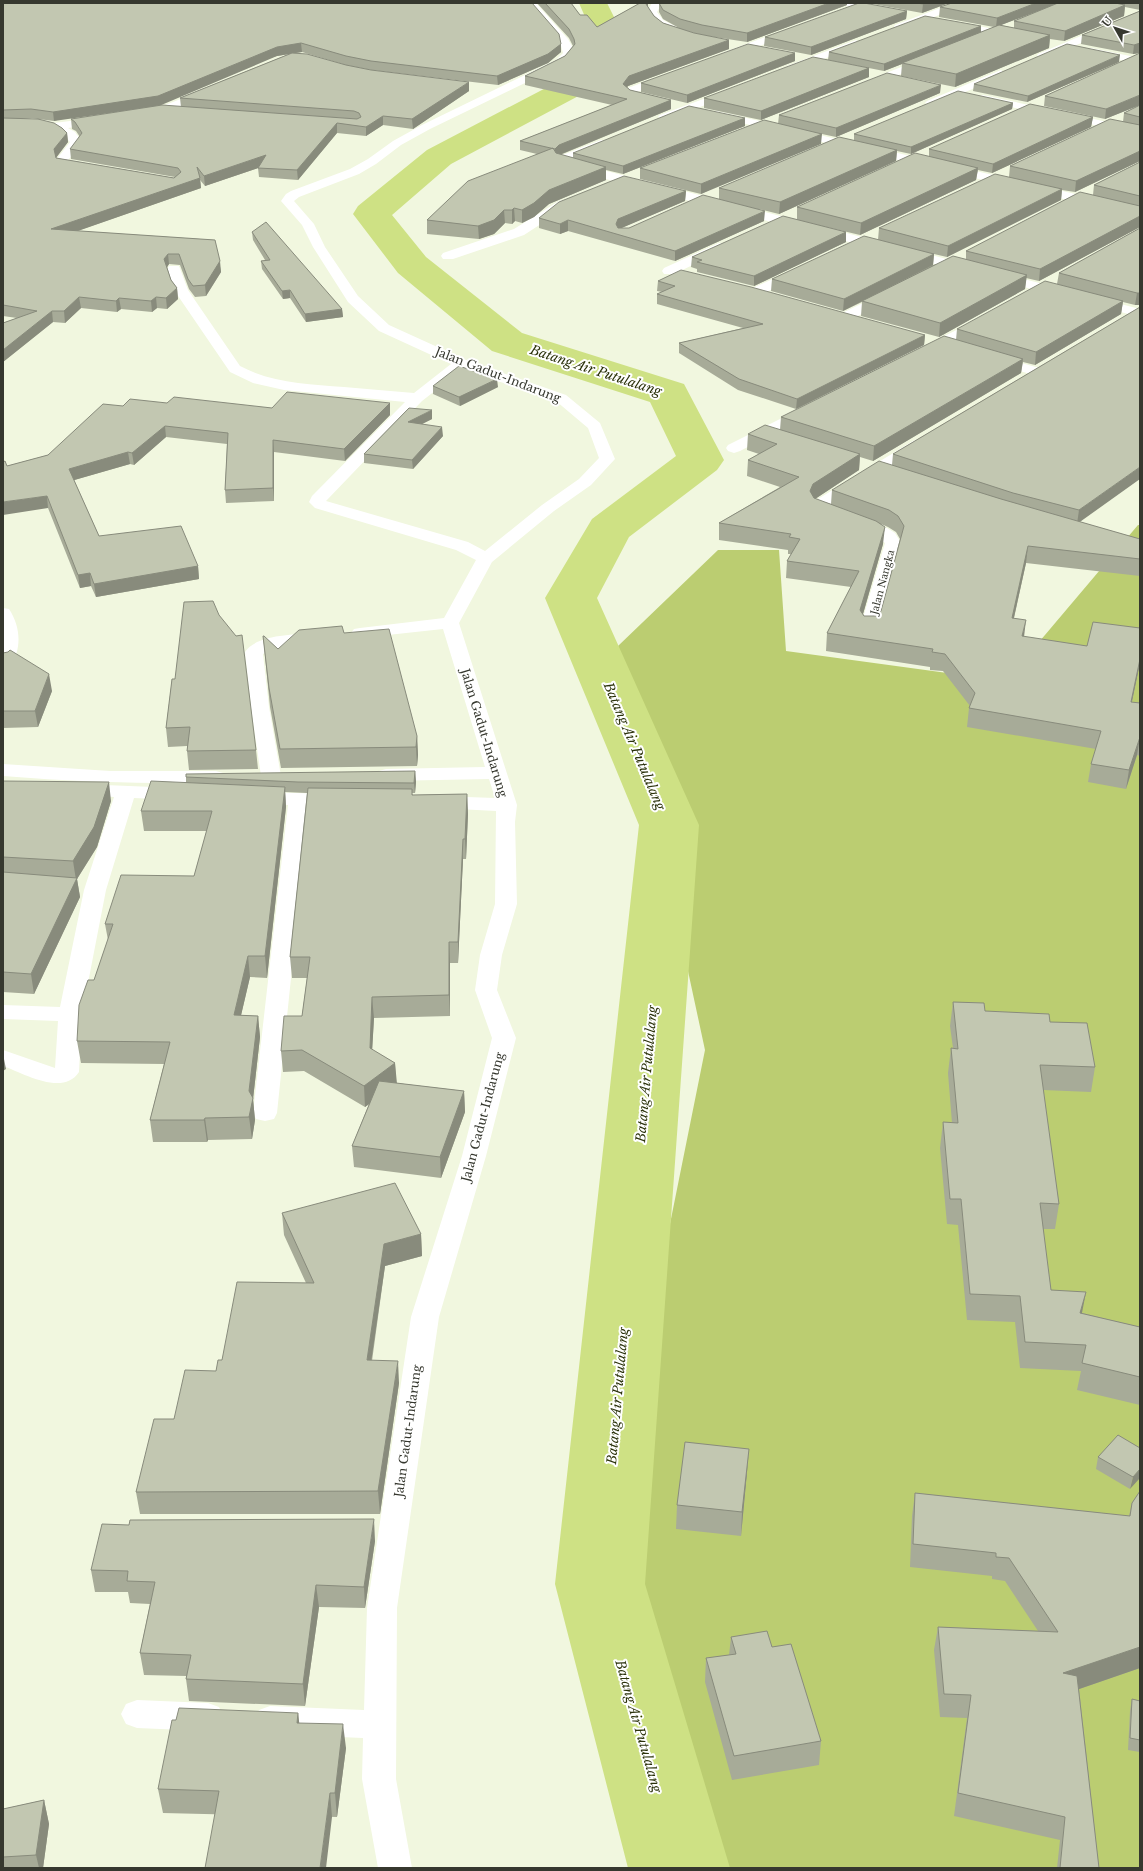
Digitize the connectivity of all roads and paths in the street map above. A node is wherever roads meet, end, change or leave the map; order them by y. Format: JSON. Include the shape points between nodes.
{"nodes":[{"id":1,"x":531,"y":3,"type":"edge"},
{"id":2,"x":657,"y":3,"type":"edge"},
{"id":3,"x":962,"y":3,"type":"edge"},
{"id":4,"x":864,"y":4,"type":"edge"},
{"id":5,"x":846,"y":7,"type":"edge"},
{"id":6,"x":1125,"y":11,"type":"edge"},
{"id":7,"x":891,"y":12,"type":"edge"},
{"id":8,"x":1140,"y":14,"type":"edge"},
{"id":9,"x":907,"y":15,"type":"edge"},
{"id":10,"x":923,"y":18,"type":"junction"},
{"id":11,"x":1018,"y":25,"type":"edge"},
{"id":12,"x":800,"y":28,"type":"edge"},
{"id":13,"x":886,"y":32,"type":"edge"},
{"id":14,"x":997,"y":33,"type":"junction"},
{"id":15,"x":687,"y":34,"type":"edge"},
{"id":16,"x":1027,"y":39,"type":"edge"},
{"id":17,"x":864,"y":41,"type":"edge"},
{"id":18,"x":975,"y":41,"type":"edge"},
{"id":19,"x":727,"y":43,"type":"edge"},
{"id":20,"x":1050,"y":43,"type":"edge"},
{"id":21,"x":1065,"y":46,"type":"junction"},
{"id":22,"x":748,"y":47,"type":"junction"},
{"id":23,"x":769,"y":51,"type":"edge"},
{"id":24,"x":791,"y":56,"type":"edge"},
{"id":25,"x":938,"y":56,"type":"edge"},
{"id":26,"x":720,"y":57,"type":"edge"},
{"id":27,"x":1138,"y":59,"type":"edge"},
{"id":28,"x":812,"y":60,"type":"junction"},
{"id":29,"x":1029,"y":62,"type":"edge"},
{"id":30,"x":834,"y":65,"type":"edge"},
{"id":31,"x":1014,"y":68,"type":"edge"},
{"id":32,"x":1112,"y":69,"type":"edge"},
{"id":33,"x":783,"y":72,"type":"edge"},
{"id":34,"x":864,"y":72,"type":"edge"},
{"id":35,"x":677,"y":73,"type":"edge"},
{"id":36,"x":886,"y":76,"type":"junction"},
{"id":37,"x":902,"y":80,"type":"edge"},
{"id":38,"x":746,"y":85,"type":"edge"},
{"id":39,"x":222,"y":86,"type":"edge"},
{"id":40,"x":478,"y":87,"type":"edge"},
{"id":41,"x":857,"y":88,"type":"edge"},
{"id":42,"x":940,"y":89,"type":"edge"},
{"id":43,"x":501,"y":90,"type":"junction"},
{"id":44,"x":956,"y":92,"type":"junction"},
{"id":45,"x":1049,"y":98,"type":"edge"},
{"id":46,"x":921,"y":107,"type":"edge"},
{"id":47,"x":688,"y":108,"type":"junction"},
{"id":48,"x":1028,"y":108,"type":"junction"},
{"id":49,"x":162,"y":110,"type":"junction"},
{"id":50,"x":186,"y":112,"type":"edge"},
{"id":51,"x":1013,"y":114,"type":"edge"},
{"id":52,"x":133,"y":115,"type":"edge"},
{"id":53,"x":1127,"y":115,"type":"edge"},
{"id":54,"x":785,"y":117,"type":"edge"},
{"id":55,"x":111,"y":119,"type":"edge"},
{"id":56,"x":652,"y":122,"type":"edge"},
{"id":57,"x":3,"y":123,"type":"edge"},
{"id":58,"x":763,"y":125,"type":"junction"},
{"id":59,"x":1107,"y":125,"type":"junction"},
{"id":60,"x":57,"y":126,"type":"junction"},
{"id":61,"x":748,"y":131,"type":"edge"},
{"id":62,"x":1140,"y":132,"type":"edge"},
{"id":63,"x":858,"y":134,"type":"edge"},
{"id":64,"x":1085,"y":135,"type":"edge"},
{"id":65,"x":608,"y":140,"type":"edge"},
{"id":66,"x":837,"y":143,"type":"junction"},
{"id":67,"x":823,"y":149,"type":"edge"},
{"id":68,"x":933,"y":150,"type":"edge"},
{"id":69,"x":911,"y":160,"type":"junction"},
{"id":70,"x":897,"y":166,"type":"edge"},
{"id":71,"x":96,"y":169,"type":"edge"},
{"id":72,"x":1014,"y":169,"type":"edge"},
{"id":73,"x":646,"y":172,"type":"edge"},
{"id":74,"x":992,"y":179,"type":"junction"},
{"id":75,"x":624,"y":180,"type":"junction"},
{"id":76,"x":610,"y":186,"type":"edge"},
{"id":77,"x":978,"y":186,"type":"edge"},
{"id":78,"x":1098,"y":188,"type":"edge"},
{"id":79,"x":716,"y":194,"type":"dead end"},
{"id":80,"x":1076,"y":198,"type":"junction"},
{"id":81,"x":574,"y":199,"type":"edge"},
{"id":82,"x":701,"y":200,"type":"junction"},
{"id":83,"x":687,"y":206,"type":"edge"},
{"id":84,"x":1056,"y":209,"type":"edge"},
{"id":85,"x":799,"y":210,"type":"dead end"},
{"id":86,"x":1140,"y":213,"type":"edge"},
{"id":87,"x":778,"y":220,"type":"junction"},
{"id":88,"x":763,"y":227,"type":"edge"},
{"id":89,"x":882,"y":232,"type":"edge"},
{"id":90,"x":861,"y":242,"type":"junction"},
{"id":91,"x":727,"y":244,"type":"edge"},
{"id":92,"x":847,"y":248,"type":"edge"},
{"id":93,"x":968,"y":254,"type":"dead end"},
{"id":94,"x":448,"y":256,"type":"dead end"},
{"id":95,"x":948,"y":264,"type":"junction"},
{"id":96,"x":812,"y":265,"type":"edge"},
{"id":97,"x":174,"y":269,"type":"dead end"},
{"id":98,"x":934,"y":271,"type":"edge"},
{"id":99,"x":690,"y":276,"type":"edge"},
{"id":100,"x":1060,"y":276,"type":"dead end"},
{"id":101,"x":1040,"y":287,"type":"junction"},
{"id":102,"x":740,"y":289,"type":"edge"},
{"id":103,"x":899,"y":289,"type":"edge"},
{"id":104,"x":755,"y":292,"type":"junction"},
{"id":105,"x":777,"y":299,"type":"edge"},
{"id":106,"x":1020,"y":299,"type":"edge"},
{"id":107,"x":1139,"y":312,"type":"edge"},
{"id":108,"x":828,"y":314,"type":"edge"},
{"id":109,"x":993,"y":314,"type":"edge"},
{"id":110,"x":843,"y":318,"type":"junction"},
{"id":111,"x":865,"y":324,"type":"edge"},
{"id":112,"x":1117,"y":324,"type":"edge"},
{"id":113,"x":917,"y":339,"type":"edge"},
{"id":114,"x":939,"y":345,"type":"junction"},
{"id":115,"x":954,"y":349,"type":"edge"},
{"id":116,"x":977,"y":355,"type":"edge"},
{"id":117,"x":911,"y":359,"type":"edge"},
{"id":118,"x":461,"y":363,"type":"junction"},
{"id":119,"x":1018,"y":384,"type":"edge"},
{"id":120,"x":417,"y":398,"type":"junction"},
{"id":121,"x":818,"y":405,"type":"edge"},
{"id":122,"x":762,"y":433,"type":"junction"},
{"id":123,"x":929,"y":436,"type":"edge"},
{"id":124,"x":784,"y":440,"type":"edge"},
{"id":125,"x":734,"y":448,"type":"dead end"},
{"id":126,"x":868,"y":467,"type":"junction"},
{"id":127,"x":898,"y":476,"type":"edge"},
{"id":128,"x":485,"y":559,"type":"junction"},
{"id":129,"x":3,"y":613,"type":"edge"},
{"id":130,"x":450,"y":623,"type":"junction"},
{"id":131,"x":869,"y":628,"type":"edge"},
{"id":132,"x":3,"y":663,"type":"edge"},
{"id":133,"x":3,"y":770,"type":"edge"},
{"id":134,"x":496,"y":773,"type":"junction"},
{"id":135,"x":364,"y":775,"type":"edge"},
{"id":136,"x":271,"y":776,"type":"edge"},
{"id":137,"x":233,"y":777,"type":"edge"},
{"id":138,"x":3,"y":787,"type":"edge"},
{"id":139,"x":126,"y":791,"type":"junction"},
{"id":140,"x":213,"y":796,"type":"edge"},
{"id":141,"x":236,"y":797,"type":"edge"},
{"id":142,"x":299,"y":800,"type":"junction"},
{"id":143,"x":354,"y":800,"type":"edge"},
{"id":144,"x":416,"y":801,"type":"edge"},
{"id":145,"x":507,"y":806,"type":"junction"},
{"id":146,"x":72,"y":888,"type":"edge"},
{"id":147,"x":95,"y":890,"type":"junction"},
{"id":148,"x":3,"y":1012,"type":"edge"},
{"id":149,"x":70,"y":1014,"type":"junction"},
{"id":150,"x":3,"y":1057,"type":"edge"},
{"id":151,"x":265,"y":1113,"type":"dead end"},
{"id":152,"x":137,"y":1714,"type":"dead end"},
{"id":153,"x":380,"y":1725,"type":"junction"},
{"id":154,"x":395,"y":1868,"type":"edge"}],
"edges":[{"from":1,"to":43,"type":"street","name":"Jalan Gadut-Indarung","via":[[563,39],[568,53],[550,68]]},
{"from":2,"to":15,"type":"street","via":[[652,12],[659,22],[674,31]]},
{"from":3,"to":10,"type":"street"},
{"from":4,"to":5,"type":"street"},
{"from":4,"to":7,"type":"street"},
{"from":6,"to":8,"type":"street"},
{"from":8,"to":21,"type":"street"},
{"from":9,"to":10,"type":"street"},
{"from":10,"to":13,"type":"street"},
{"from":10,"to":14,"type":"street"},
{"from":11,"to":14,"type":"street"},
{"from":12,"to":22,"type":"street"},
{"from":14,"to":16,"type":"street"},
{"from":14,"to":18,"type":"street"},
{"from":17,"to":28,"type":"street"},
{"from":19,"to":22,"type":"street"},
{"from":20,"to":21,"type":"street"},
{"from":21,"to":27,"type":"street"},
{"from":21,"to":29,"type":"street"},
{"from":22,"to":23,"type":"street"},
{"from":22,"to":26,"type":"street"},
{"from":24,"to":28,"type":"street"},
{"from":25,"to":36,"type":"street"},
{"from":27,"to":32,"type":"street"},
{"from":28,"to":30,"type":"street"},
{"from":28,"to":33,"type":"street"},
{"from":31,"to":44,"type":"street"},
{"from":34,"to":36,"type":"street"},
{"from":35,"to":47,"type":"street","via":[[633,89],[629,93]]},
{"from":36,"to":37,"type":"street"},
{"from":36,"to":41,"type":"street"},
{"from":38,"to":47,"type":"street"},
{"from":39,"to":49,"type":"street"},
{"from":40,"to":43,"type":"street"},
{"from":42,"to":44,"type":"street"},
{"from":43,"to":118,"type":"street","name":"Jalan Gadut-Indarung","via":[[395,144],[362,167],[287,199],[308,224],[318,247],[354,299],[384,328]]},
{"from":44,"to":46,"type":"street"},
{"from":44,"to":48,"type":"street"},
{"from":45,"to":48,"type":"street"},
{"from":47,"to":56,"type":"street"},
{"from":47,"to":58,"type":"street"},
{"from":48,"to":51,"type":"street"},
{"from":48,"to":59,"type":"street"},
{"from":49,"to":50,"type":"street"},
{"from":49,"to":52,"type":"street"},
{"from":53,"to":59,"type":"street"},
{"from":54,"to":58,"type":"street"},
{"from":55,"to":60,"type":"street"},
{"from":57,"to":60,"type":"street"},
{"from":58,"to":61,"type":"street"},
{"from":58,"to":66,"type":"street"},
{"from":59,"to":62,"type":"street"},
{"from":59,"to":64,"type":"street"},
{"from":60,"to":71,"type":"street","via":[[76,142],[62,163]]},
{"from":63,"to":66,"type":"street"},
{"from":65,"to":75,"type":"street","via":[[560,162]]},
{"from":66,"to":67,"type":"street"},
{"from":66,"to":69,"type":"street"},
{"from":68,"to":69,"type":"street"},
{"from":69,"to":70,"type":"street"},
{"from":69,"to":74,"type":"street"},
{"from":72,"to":74,"type":"street"},
{"from":73,"to":75,"type":"street"},
{"from":74,"to":77,"type":"street"},
{"from":74,"to":80,"type":"street"},
{"from":75,"to":76,"type":"street"},
{"from":75,"to":82,"type":"street"},
{"from":78,"to":80,"type":"street"},
{"from":79,"to":82,"type":"street"},
{"from":80,"to":84,"type":"street"},
{"from":80,"to":86,"type":"street"},
{"from":81,"to":94,"type":"street","via":[[554,208],[519,232]]},
{"from":82,"to":83,"type":"street"},
{"from":82,"to":87,"type":"street"},
{"from":85,"to":87,"type":"street"},
{"from":87,"to":88,"type":"street"},
{"from":87,"to":90,"type":"street"},
{"from":89,"to":90,"type":"street"},
{"from":90,"to":92,"type":"street"},
{"from":90,"to":95,"type":"street"},
{"from":91,"to":99,"type":"street","via":[[669,271]]},
{"from":93,"to":95,"type":"street"},
{"from":95,"to":98,"type":"street"},
{"from":95,"to":101,"type":"street"},
{"from":96,"to":104,"type":"street"},
{"from":97,"to":120,"type":"street","via":[[181,290],[235,369],[244,376],[303,388]]},
{"from":100,"to":101,"type":"street"},
{"from":101,"to":106,"type":"street"},
{"from":101,"to":107,"type":"street"},
{"from":102,"to":104,"type":"street"},
{"from":103,"to":110,"type":"street"},
{"from":104,"to":105,"type":"street"},
{"from":107,"to":112,"type":"street"},
{"from":108,"to":110,"type":"street"},
{"from":109,"to":114,"type":"street"},
{"from":110,"to":111,"type":"street"},
{"from":113,"to":114,"type":"street"},
{"from":114,"to":115,"type":"street"},
{"from":114,"to":117,"type":"street"},
{"from":116,"to":119,"type":"street","via":[[1044,368]]},
{"from":118,"to":120,"type":"street"},
{"from":118,"to":128,"type":"street","name":"Jalan Gadut-Indarung","via":[[561,398],[595,426],[607,459],[585,482]]},
{"from":120,"to":128,"type":"street","via":[[317,502],[321,506],[462,546]]},
{"from":121,"to":122,"type":"street"},
{"from":122,"to":124,"type":"street"},
{"from":122,"to":125,"type":"street"},
{"from":123,"to":126,"type":"street","name":"Jalan Nangka"},
{"from":126,"to":127,"type":"street"},
{"from":126,"to":131,"type":"street","name":"Jalan Nangka","via":[[819,505],[819,510],[881,532],[893,543]]},
{"from":128,"to":130,"type":"street","name":"Jalan Gadut-Indarung"},
{"from":129,"to":132,"type":"street","via":[[10,626],[11,642]]},
{"from":130,"to":134,"type":"street","name":"Jalan Gadut-Indarung"},
{"from":130,"to":136,"type":"street","via":[[266,644],[254,652]]},
{"from":133,"to":137,"type":"street","via":[[133,778]]},
{"from":134,"to":135,"type":"street"},
{"from":134,"to":145,"type":"street","name":"Jalan Gadut-Indarung"},
{"from":138,"to":139,"type":"street"},
{"from":139,"to":140,"type":"street"},
{"from":139,"to":147,"type":"street"},
{"from":141,"to":142,"type":"street"},
{"from":142,"to":143,"type":"street"},
{"from":142,"to":151,"type":"street"},
{"from":144,"to":145,"type":"street"},
{"from":145,"to":153,"type":"street","name":"Jalan Gadut-Indarung","via":[[506,904],[491,955],[486,990],[504,1038],[474,1156],[425,1317],[401,1468],[383,1528]]},
{"from":146,"to":147,"type":"street"},
{"from":147,"to":149,"type":"street"},
{"from":148,"to":149,"type":"street"},
{"from":149,"to":150,"type":"street","via":[[68,1070],[64,1074],[52,1076]]},
{"from":152,"to":153,"type":"street"},
{"from":153,"to":154,"type":"street","name":"Jalan Gadut-Indarung","via":[[379,1779]]}]}
